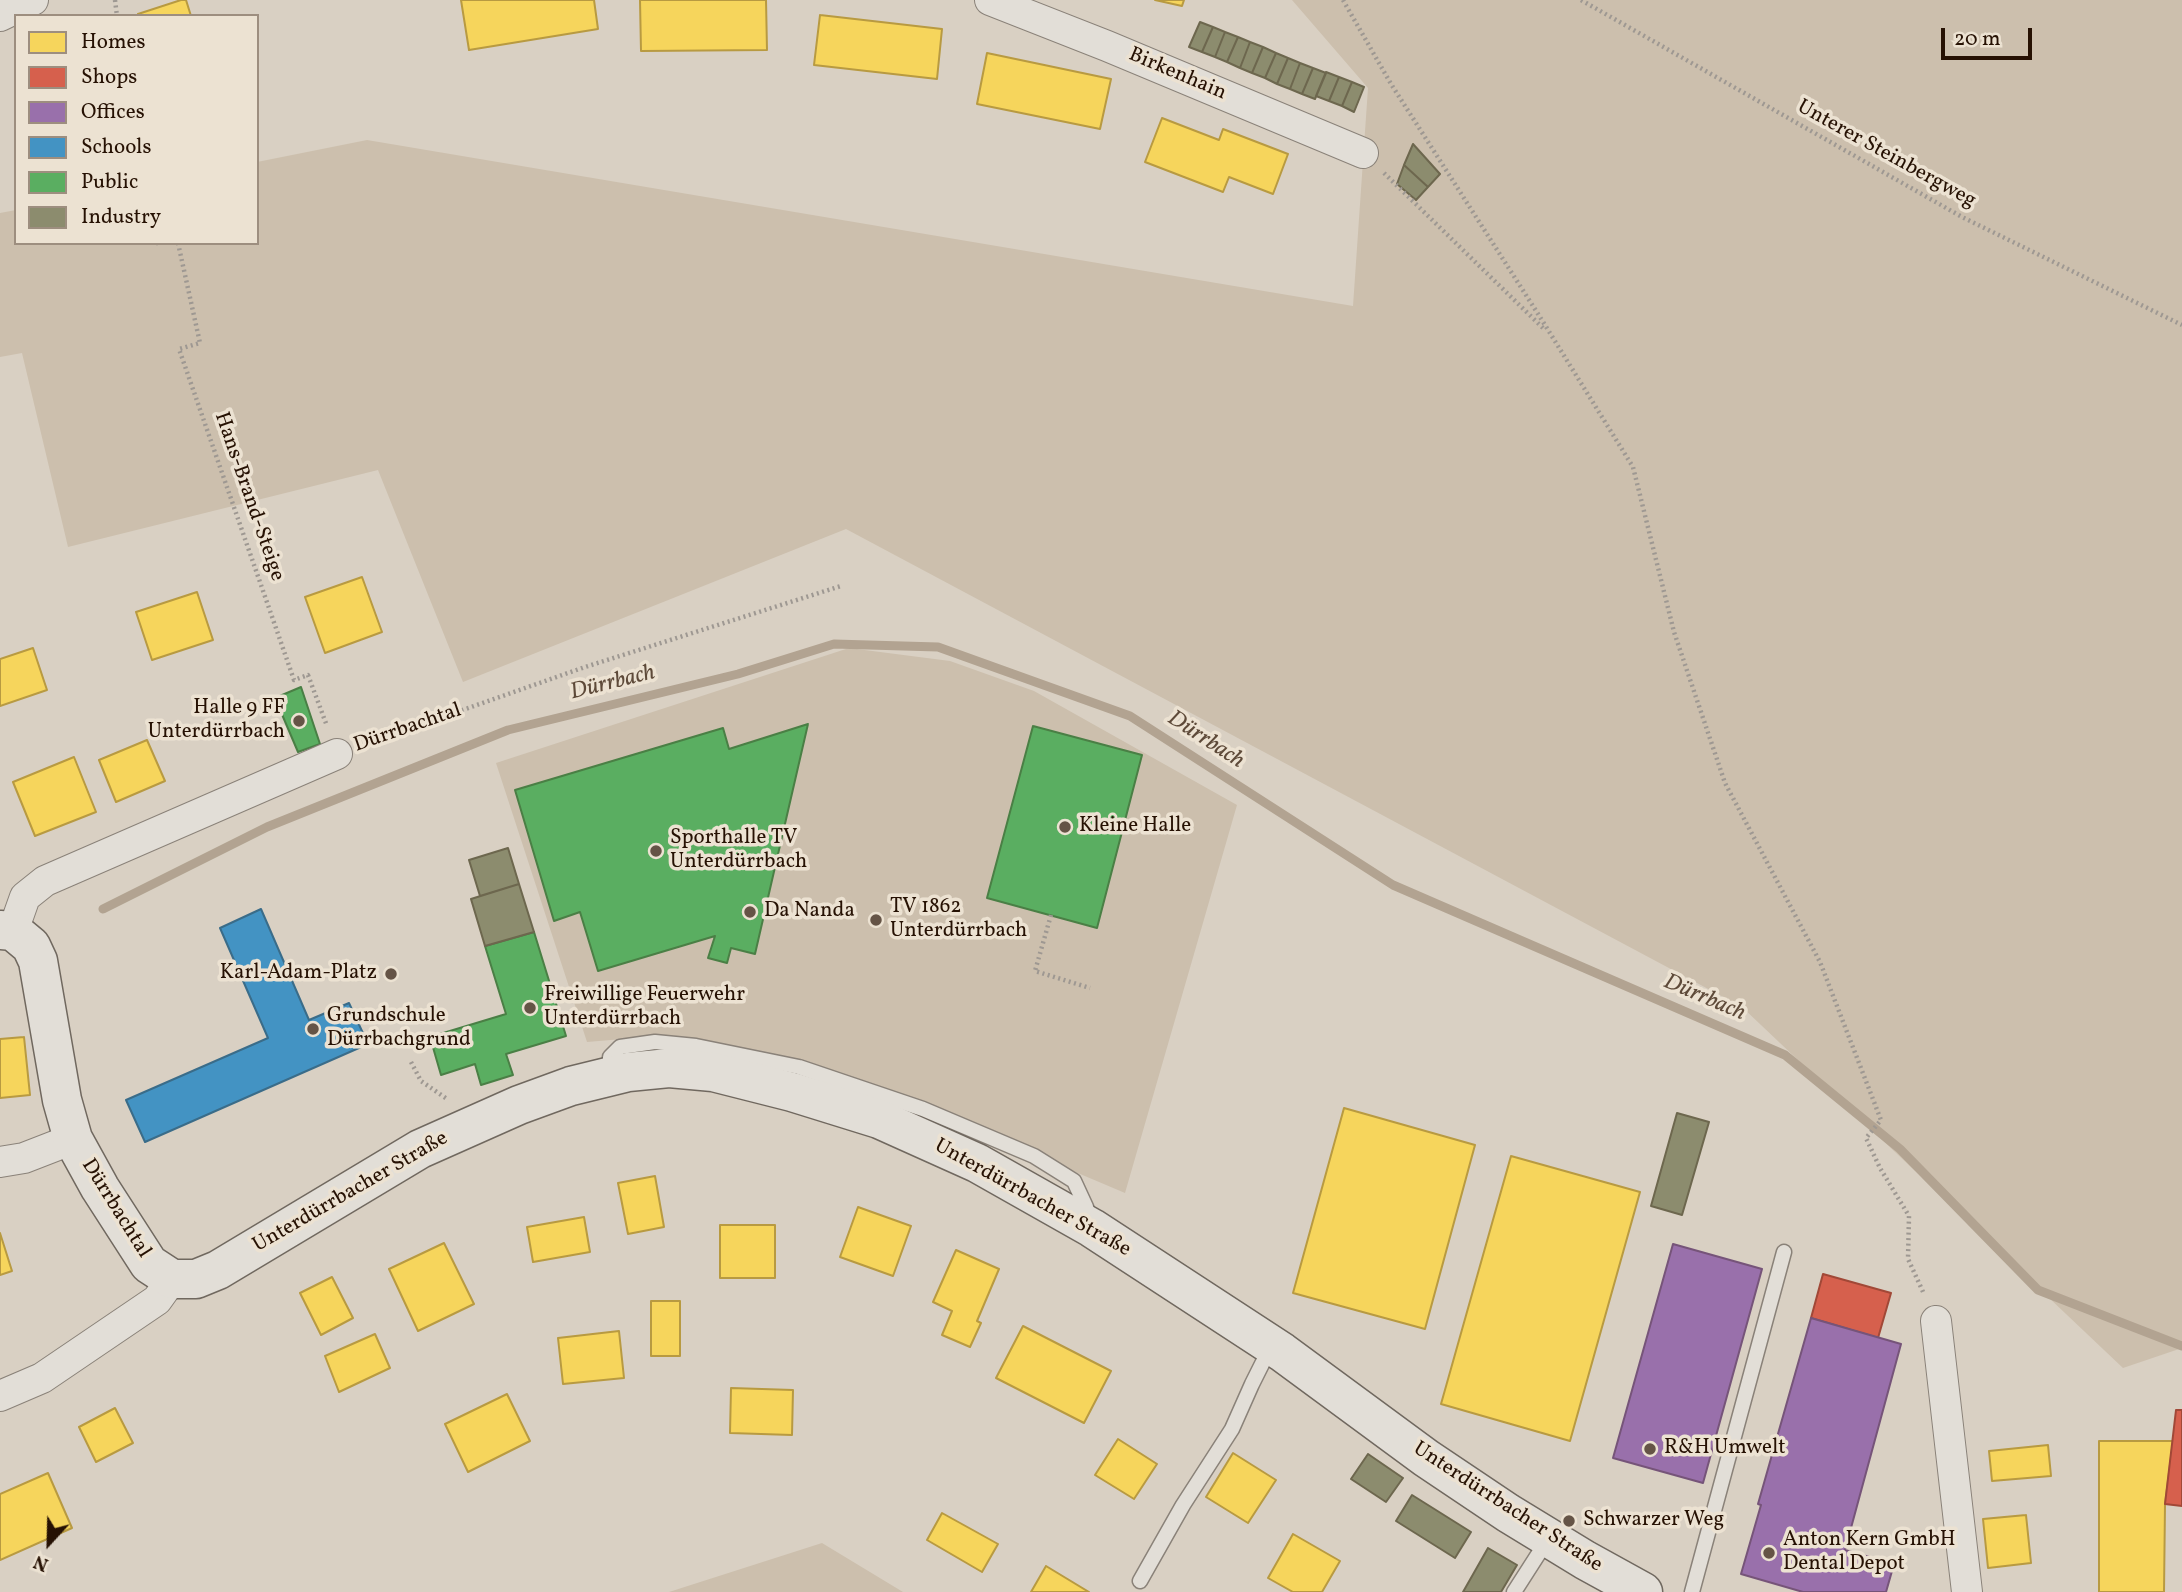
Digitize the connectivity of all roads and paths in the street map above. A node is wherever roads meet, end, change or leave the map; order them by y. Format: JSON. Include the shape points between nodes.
{"nodes":[{"id":1,"x":33,"y":0,"type":"edge"},
{"id":2,"x":990,"y":0,"type":"edge"},
{"id":3,"x":1343,"y":0,"type":"edge"},
{"id":4,"x":1581,"y":0,"type":"edge"},
{"id":5,"x":0,"y":16,"type":"edge"},
{"id":6,"x":1363,"y":153,"type":"joint"},
{"id":7,"x":178,"y":245,"type":"edge"},
{"id":8,"x":2182,"y":325,"type":"edge"},
{"id":9,"x":1550,"y":335,"type":"junction"},
{"id":10,"x":841,"y":586,"type":"dead end"},
{"id":11,"x":337,"y":754,"type":"junction"},
{"id":12,"x":1051,"y":915,"type":"dead end"},
{"id":13,"x":7,"y":930,"type":"edge"},
{"id":14,"x":1090,"y":988,"type":"dead end"},
{"id":15,"x":411,"y":1062,"type":"dead end"},
{"id":16,"x":480,"y":1121,"type":"junction"},
{"id":17,"x":73,"y":1139,"type":"junction"},
{"id":18,"x":0,"y":1162,"type":"edge"},
{"id":19,"x":1784,"y":1252,"type":"dead end"},
{"id":20,"x":172,"y":1279,"type":"junction"},
{"id":21,"x":1936,"y":1321,"type":"joint"},
{"id":22,"x":1272,"y":1345,"type":"junction"},
{"id":23,"x":0,"y":1396,"type":"edge"},
{"id":24,"x":1549,"y":1538,"type":"junction"},
{"id":25,"x":1140,"y":1581,"type":"dead end"},
{"id":26,"x":1514,"y":1592,"type":"edge"},
{"id":27,"x":1643,"y":1592,"type":"edge"},
{"id":28,"x":1692,"y":1592,"type":"edge"},
{"id":29,"x":1967,"y":1592,"type":"edge"}],
"edges":[{"from":1,"to":5,"type":"street"},
{"from":2,"to":6,"type":"street","name":"Birkenhain"},
{"from":3,"to":9,"type":"path","via":[[1391,85]]},
{"from":4,"to":8,"type":"path","name":"Unterer Steinbergweg","via":[[1962,217]]},
{"from":6,"to":9,"type":"path"},
{"from":7,"to":11,"type":"path","name":"Hans-Brand-Steige","via":[[200,343],[180,349],[294,680],[308,675]]},
{"from":9,"to":21,"type":"path","via":[[1633,467],[1674,632],[1725,782],[1820,962],[1881,1120],[1866,1138],[1909,1216],[1908,1259]]},
{"from":10,"to":11,"type":"path","name":"Dürrbachtal","via":[[584,667]]},
{"from":11,"to":13,"type":"street","name":"Dürrbachtal","via":[[45,881],[25,897]]},
{"from":12,"to":14,"type":"path","via":[[1035,971]]},
{"from":13,"to":17,"type":"street","name":"Dürrbachtal","via":[[31,946],[38,961]]},
{"from":15,"to":16,"type":"path","via":[[421,1081]]},
{"from":16,"to":20,"type":"street","name":"Unterdürrbacher Straße","via":[[420,1149],[218,1270],[196,1279]]},
{"from":16,"to":22,"type":"street","name":"Unterdürrbacher Straße","via":[[610,1075],[669,1068],[713,1072],[792,1092],[879,1119],[976,1163],[1092,1228]]},
{"from":17,"to":18,"type":"street"},
{"from":17,"to":20,"type":"street","name":"Dürrbachtal","via":[[149,1264]]},
{"from":19,"to":28,"type":"lane"},
{"from":20,"to":23,"type":"street","via":[[157,1300],[42,1378]]},
{"from":21,"to":29,"type":"street"},
{"from":22,"to":24,"type":"street","name":"Unterdürrbacher Straße","via":[[1426,1458]]},
{"from":22,"to":25,"type":"lane","via":[[1233,1429]]},
{"from":24,"to":26,"type":"lane"},
{"from":24,"to":27,"type":"street","name":"Unterdürrbacher Straße"}]}
